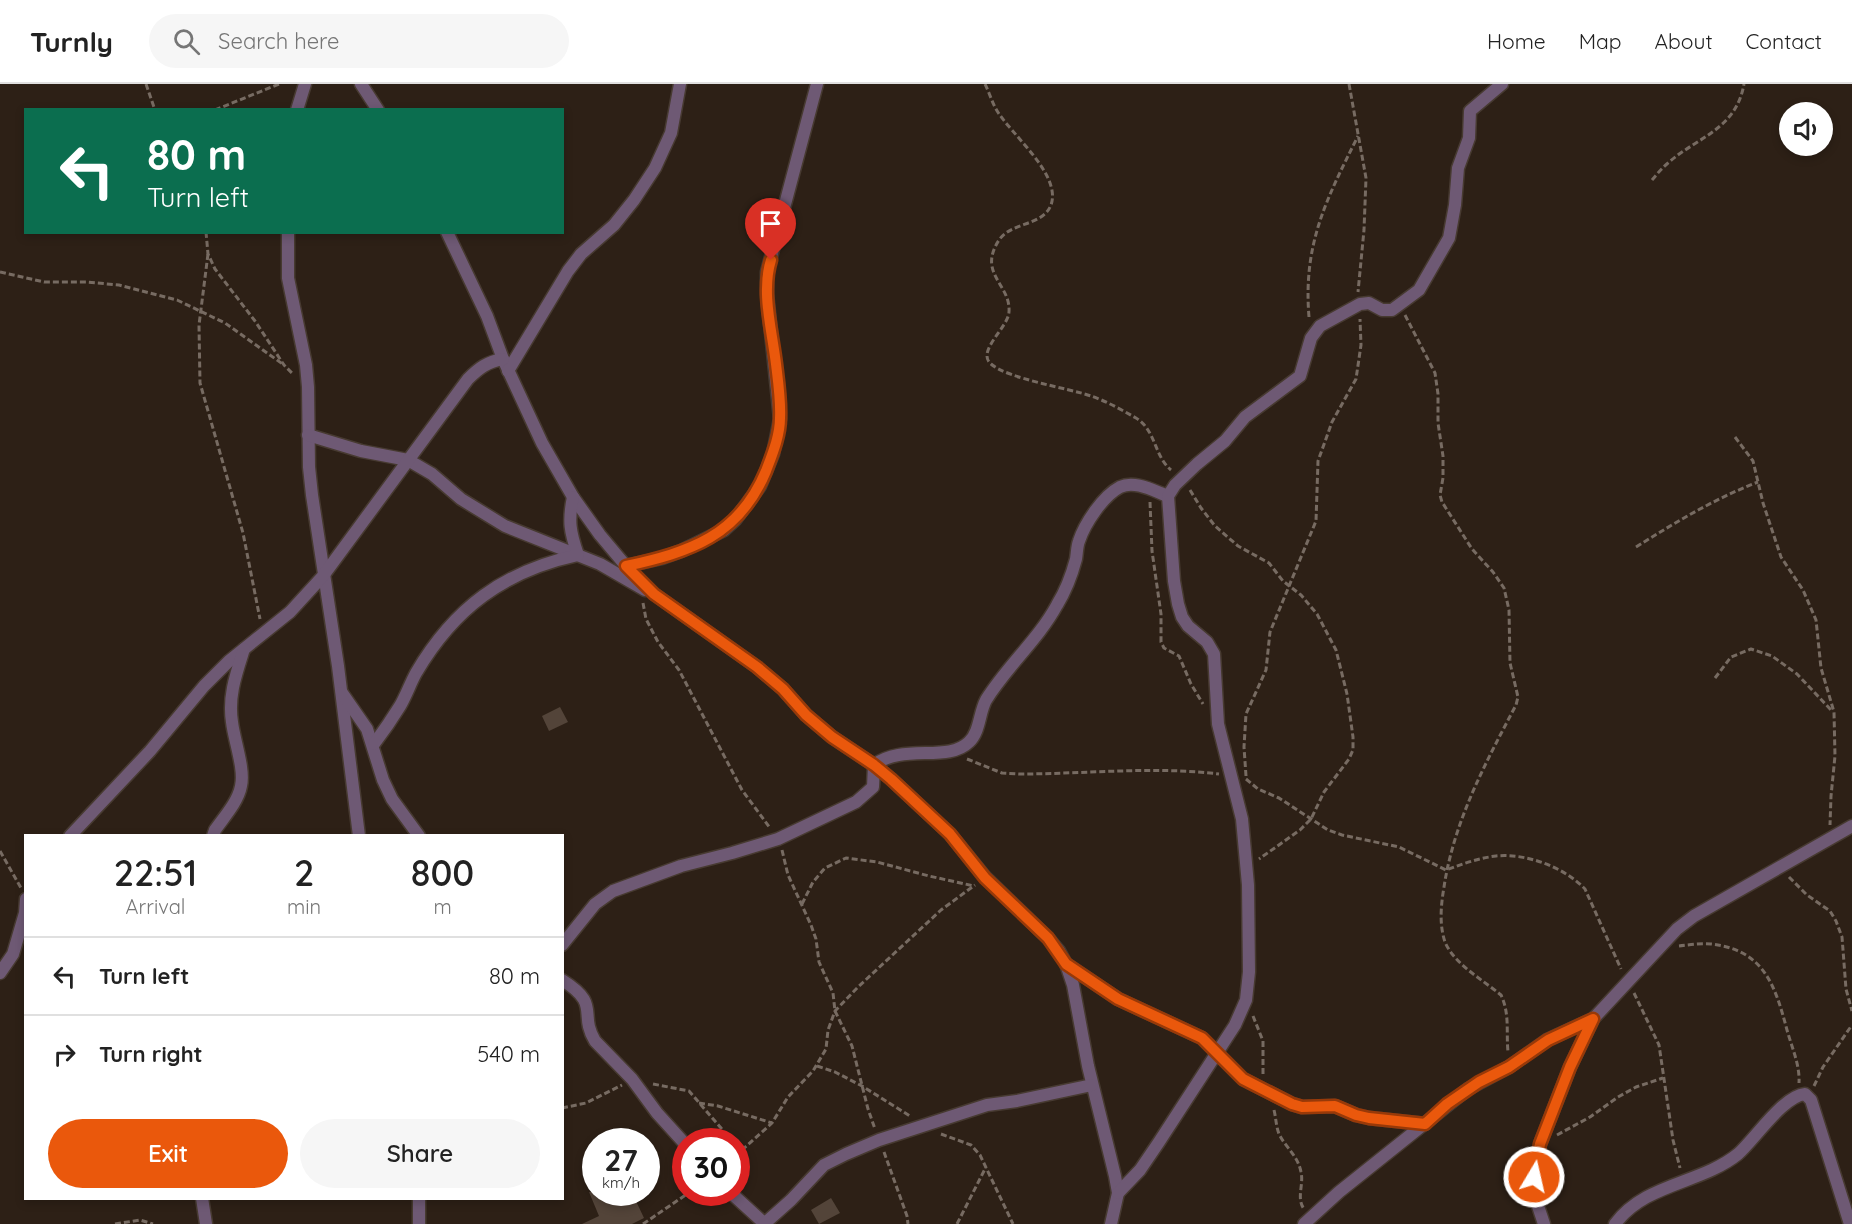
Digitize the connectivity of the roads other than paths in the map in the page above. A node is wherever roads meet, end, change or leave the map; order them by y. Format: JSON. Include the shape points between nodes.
{"nodes":[{"id":1,"x":305,"y":84,"type":"edge"},
{"id":2,"x":361,"y":84,"type":"edge"},
{"id":3,"x":680,"y":84,"type":"edge"},
{"id":4,"x":817,"y":84,"type":"edge"},
{"id":5,"x":1502,"y":84,"type":"edge"},
{"id":6,"x":298,"y":108,"type":"edge"},
{"id":7,"x":377,"y":108,"type":"edge"},
{"id":8,"x":288,"y":234,"type":"edge"},
{"id":9,"x":448,"y":234,"type":"edge"},
{"id":10,"x":503,"y":359,"type":"junction"},
{"id":11,"x":508,"y":371,"type":"junction"},
{"id":12,"x":308,"y":435,"type":"junction"},
{"id":13,"x":408,"y":460,"type":"junction"},
{"id":14,"x":1168,"y":496,"type":"junction"},
{"id":15,"x":573,"y":497,"type":"junction"},
{"id":16,"x":578,"y":555,"type":"junction"},
{"id":17,"x":626,"y":566,"type":"junction"},
{"id":18,"x":323,"y":576,"type":"junction"},
{"id":19,"x":654,"y":594,"type":"junction"},
{"id":20,"x":244,"y":649,"type":"junction"},
{"id":21,"x":341,"y":693,"type":"junction"},
{"id":22,"x":374,"y":744,"type":"junction"},
{"id":23,"x":874,"y":765,"type":"junction"},
{"id":24,"x":1852,"y":826,"type":"edge"},
{"id":25,"x":72,"y":834,"type":"edge"},
{"id":26,"x":214,"y":834,"type":"edge"},
{"id":27,"x":359,"y":834,"type":"edge"},
{"id":28,"x":418,"y":834,"type":"edge"},
{"id":29,"x":24,"y":916,"type":"edge"},
{"id":30,"x":564,"y":943,"type":"edge"},
{"id":31,"x":1066,"y":964,"type":"junction"},
{"id":32,"x":0,"y":973,"type":"edge"},
{"id":33,"x":564,"y":981,"type":"edge"},
{"id":34,"x":1593,"y":1019,"type":"junction"},
{"id":35,"x":1217,"y":1052,"type":"junction"},
{"id":36,"x":1092,"y":1084,"type":"junction"},
{"id":37,"x":1425,"y":1124,"type":"junction"},
{"id":38,"x":672,"y":1130,"type":"edge"},
{"id":39,"x":1118,"y":1192,"type":"junction"},
{"id":40,"x":202,"y":1200,"type":"edge"},
{"id":41,"x":419,"y":1200,"type":"edge"},
{"id":42,"x":745,"y":1206,"type":"edge"},
{"id":43,"x":1309,"y":1220,"type":"edge"},
{"id":44,"x":206,"y":1224,"type":"edge"},
{"id":45,"x":418,"y":1224,"type":"edge"},
{"id":46,"x":764,"y":1224,"type":"edge"},
{"id":47,"x":1111,"y":1224,"type":"edge"},
{"id":48,"x":1544,"y":1224,"type":"edge"},
{"id":49,"x":1615,"y":1224,"type":"edge"},
{"id":50,"x":1850,"y":1224,"type":"edge"}],
"edges":[{"from":1,"to":6,"type":"street"},
{"from":2,"to":7,"type":"street"},
{"from":3,"to":11,"type":"street","via":[[670,133],[655,168],[614,225],[568,271]]},
{"from":4,"to":17,"type":"street","via":[[767,272],[780,419],[773,454],[760,486],[724,530],[662,558]]},
{"from":5,"to":14,"type":"street","via":[[1470,111],[1469,138],[1458,168],[1447,243],[1419,290],[1387,311],[1369,303],[1357,305],[1320,326],[1311,338],[1300,376],[1245,417]]},
{"from":8,"to":12,"type":"street","via":[[289,286],[308,387]]},
{"from":9,"to":10,"type":"street","via":[[488,316]]},
{"from":10,"to":11,"type":"street"},
{"from":10,"to":13,"type":"street","via":[[490,361],[468,379]]},
{"from":11,"to":15,"type":"street"},
{"from":12,"to":13,"type":"street"},
{"from":12,"to":18,"type":"street"},
{"from":13,"to":16,"type":"street","via":[[432,474],[460,499],[506,526]]},
{"from":13,"to":18,"type":"street"},
{"from":14,"to":23,"type":"street","via":[[1129,484],[1112,492],[1085,527],[1058,604],[987,699],[970,741],[949,752],[902,753]]},
{"from":14,"to":35,"type":"street","via":[[1178,604],[1188,626],[1207,642],[1214,654],[1218,724],[1242,819],[1247,867],[1250,939],[1246,1000]]},
{"from":15,"to":16,"type":"street","via":[[569,527]]},
{"from":15,"to":17,"type":"street"},
{"from":16,"to":19,"type":"street"},
{"from":16,"to":22,"type":"street","via":[[529,569],[477,599],[460,614],[426,658]]},
{"from":17,"to":19,"type":"street"},
{"from":18,"to":20,"type":"street","via":[[290,612]]},
{"from":18,"to":21,"type":"street"},
{"from":19,"to":23,"type":"street","via":[[757,667],[832,737]]},
{"from":20,"to":25,"type":"street","via":[[204,686],[150,751]]},
{"from":20,"to":26,"type":"street","via":[[230,700],[242,786]]},
{"from":21,"to":22,"type":"street","via":[[358,713]]},
{"from":21,"to":27,"type":"street"},
{"from":22,"to":28,"type":"street","via":[[392,799]]},
{"from":23,"to":30,"type":"street","via":[[873,787],[864,797],[778,839],[681,866],[613,891],[595,904]]},
{"from":23,"to":31,"type":"street","via":[[950,834],[985,878],[1048,938]]},
{"from":24,"to":34,"type":"street","via":[[1694,916],[1677,929]]},
{"from":29,"to":32,"type":"street","via":[[13,954]]},
{"from":31,"to":35,"type":"street","via":[[1118,999],[1202,1038]]},
{"from":31,"to":36,"type":"street"},
{"from":33,"to":38,"type":"street","via":[[586,1001],[590,1034],[595,1041]]},
{"from":34,"to":37,"type":"street","via":[[1548,1040],[1468,1089]]},
{"from":34,"to":48,"type":"street","via":[[1540,1144],[1534,1177]]},
{"from":35,"to":37,"type":"street","via":[[1243,1079],[1302,1107],[1335,1106],[1369,1118]]},
{"from":35,"to":39,"type":"street","via":[[1140,1170]]},
{"from":36,"to":39,"type":"street"},
{"from":36,"to":46,"type":"street","via":[[987,1105],[879,1140],[824,1165]]},
{"from":37,"to":43,"type":"street"},
{"from":39,"to":47,"type":"street"},
{"from":40,"to":44,"type":"street"},
{"from":41,"to":45,"type":"street"},
{"from":42,"to":46,"type":"street"},
{"from":49,"to":50,"type":"street","via":[[1648,1196],[1738,1154],[1787,1103],[1804,1095]]}]}
